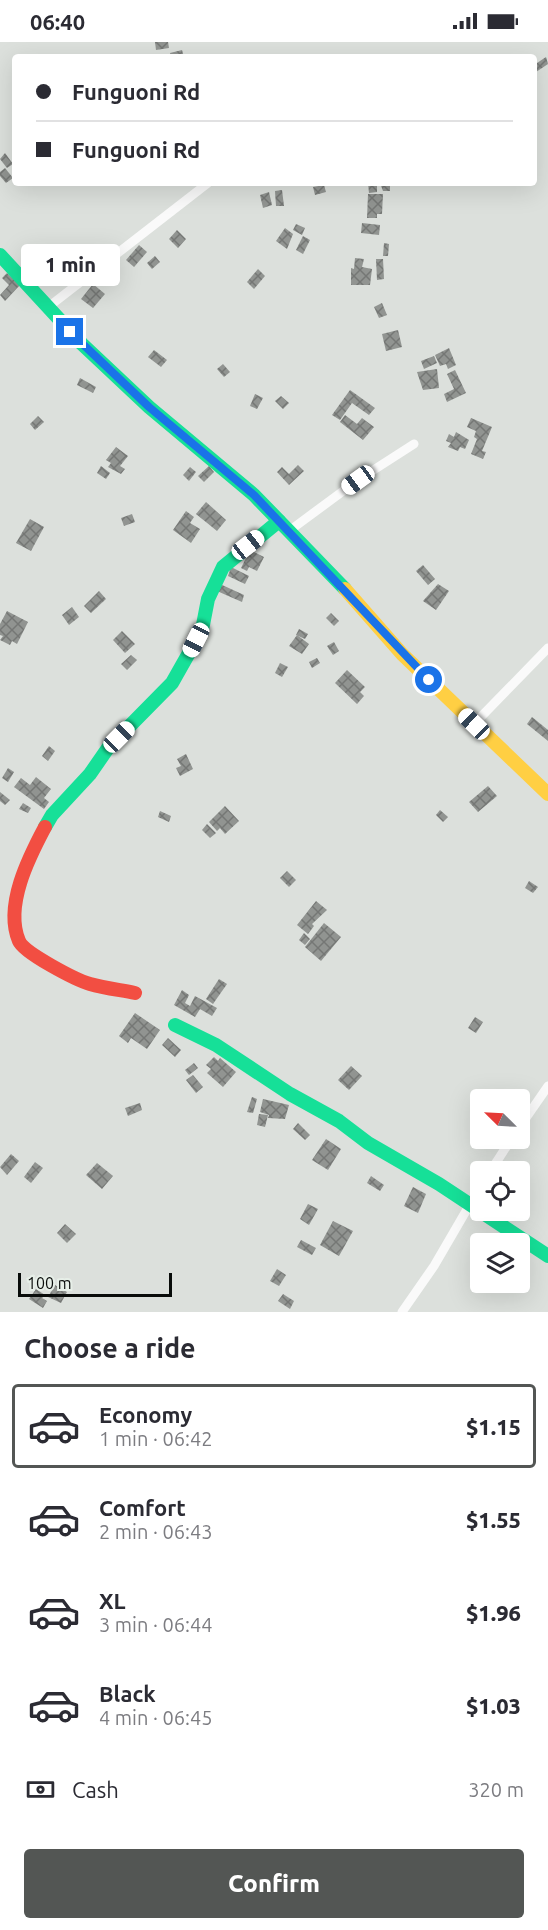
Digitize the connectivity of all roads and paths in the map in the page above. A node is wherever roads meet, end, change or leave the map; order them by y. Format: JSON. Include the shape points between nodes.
{"nodes":[{"id":1,"x":204,"y":186,"type":"edge"},
{"id":2,"x":0,"y":255,"type":"edge"},
{"id":3,"x":47,"y":308,"type":"junction"},
{"id":4,"x":414,"y":444,"type":"dead end"},
{"id":5,"x":284,"y":526,"type":"junction"},
{"id":6,"x":548,"y":648,"type":"edge"},
{"id":7,"x":474,"y":724,"type":"junction"},
{"id":8,"x":548,"y":794,"type":"edge"},
{"id":9,"x":135,"y":993,"type":"dead end"},
{"id":10,"x":175,"y":1025,"type":"dead end"},
{"id":11,"x":548,"y":1086,"type":"edge"},
{"id":12,"x":530,"y":1112,"type":"edge"},
{"id":13,"x":469,"y":1204,"type":"junction"},
{"id":14,"x":548,"y":1256,"type":"edge"},
{"id":15,"x":402,"y":1312,"type":"edge"}],
"edges":[{"from":1,"to":3,"type":"street"},
{"from":2,"to":3,"type":"street"},
{"from":3,"to":5,"type":"street","via":[[149,407],[254,495]]},
{"from":4,"to":5,"type":"street"},
{"from":5,"to":7,"type":"street","via":[[402,654]]},
{"from":5,"to":9,"type":"street","via":[[223,567],[208,599],[202,630],[172,683],[108,748],[52,815],[36,842],[16,899],[19,943],[28,952],[87,983]]},
{"from":6,"to":7,"type":"street"},
{"from":7,"to":8,"type":"street"},
{"from":10,"to":13,"type":"street","via":[[216,1045]]},
{"from":11,"to":12,"type":"street"},
{"from":13,"to":14,"type":"street"},
{"from":13,"to":15,"type":"street"}]}
